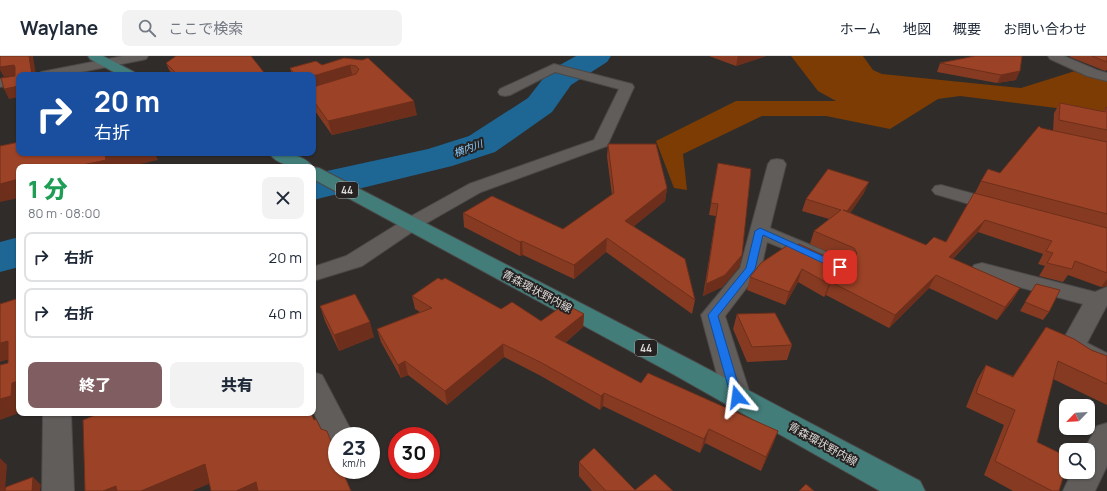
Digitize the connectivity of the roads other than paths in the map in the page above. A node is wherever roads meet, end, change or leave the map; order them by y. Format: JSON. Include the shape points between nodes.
{"nodes":[{"id":1,"x":94,"y":56,"type":"edge"},
{"id":2,"x":142,"y":56,"type":"edge"},
{"id":3,"x":1054,"y":56,"type":"edge"},
{"id":4,"x":106,"y":62,"type":"junction"},
{"id":5,"x":60,"y":72,"type":"edge"},
{"id":6,"x":124,"y":72,"type":"edge"},
{"id":7,"x":1107,"y":77,"type":"edge"},
{"id":8,"x":16,"y":80,"type":"edge"},
{"id":9,"x":0,"y":83,"type":"edge"},
{"id":10,"x":505,"y":92,"type":"dead end"},
{"id":11,"x":283,"y":156,"type":"edge"},
{"id":12,"x":298,"y":164,"type":"edge"},
{"id":13,"x":777,"y":164,"type":"dead end"},
{"id":14,"x":316,"y":174,"type":"edge"},
{"id":15,"x":941,"y":190,"type":"dead end"},
{"id":16,"x":1016,"y":211,"type":"edge"},
{"id":17,"x":411,"y":224,"type":"junction"},
{"id":18,"x":760,"y":231,"type":"junction"},
{"id":19,"x":832,"y":264,"type":"edge"},
{"id":20,"x":982,"y":270,"type":"edge"},
{"id":21,"x":316,"y":273,"type":"edge"},
{"id":22,"x":1096,"y":304,"type":"edge"},
{"id":23,"x":1107,"y":364,"type":"edge"},
{"id":24,"x":316,"y":388,"type":"edge"},
{"id":25,"x":737,"y":397,"type":"junction"},
{"id":26,"x":57,"y":416,"type":"edge"},
{"id":27,"x":335,"y":427,"type":"edge"},
{"id":28,"x":1107,"y":435,"type":"edge"},
{"id":29,"x":58,"y":491,"type":"edge"},
{"id":30,"x":909,"y":491,"type":"edge"},
{"id":31,"x":1079,"y":491,"type":"edge"}],
"edges":[{"from":1,"to":4,"type":"main road"},
{"from":2,"to":4,"type":"street"},
{"from":3,"to":7,"type":"street"},
{"from":4,"to":5,"type":"street"},
{"from":4,"to":6,"type":"main road"},
{"from":8,"to":9,"type":"street"},
{"from":10,"to":17,"type":"street","via":[[554,68],[627,87],[602,144],[475,188]]},
{"from":11,"to":12,"type":"main road"},
{"from":13,"to":18,"type":"street"},
{"from":14,"to":17,"type":"main road","name":"青森環状野内線","number":"44"},
{"from":15,"to":16,"type":"street"},
{"from":17,"to":21,"type":"street","via":[[354,261]]},
{"from":17,"to":25,"type":"main road","name":"青森環状野内線","number":"44"},
{"from":18,"to":19,"type":"street"},
{"from":18,"to":25,"type":"street","via":[[750,269],[713,315]]},
{"from":20,"to":22,"type":"street"},
{"from":22,"to":23,"type":"street","via":[[1072,347]]},
{"from":24,"to":27,"type":"street"},
{"from":25,"to":30,"type":"main road","name":"青森環状野内線","number":"44"},
{"from":26,"to":29,"type":"street"},
{"from":28,"to":31,"type":"street"}]}
